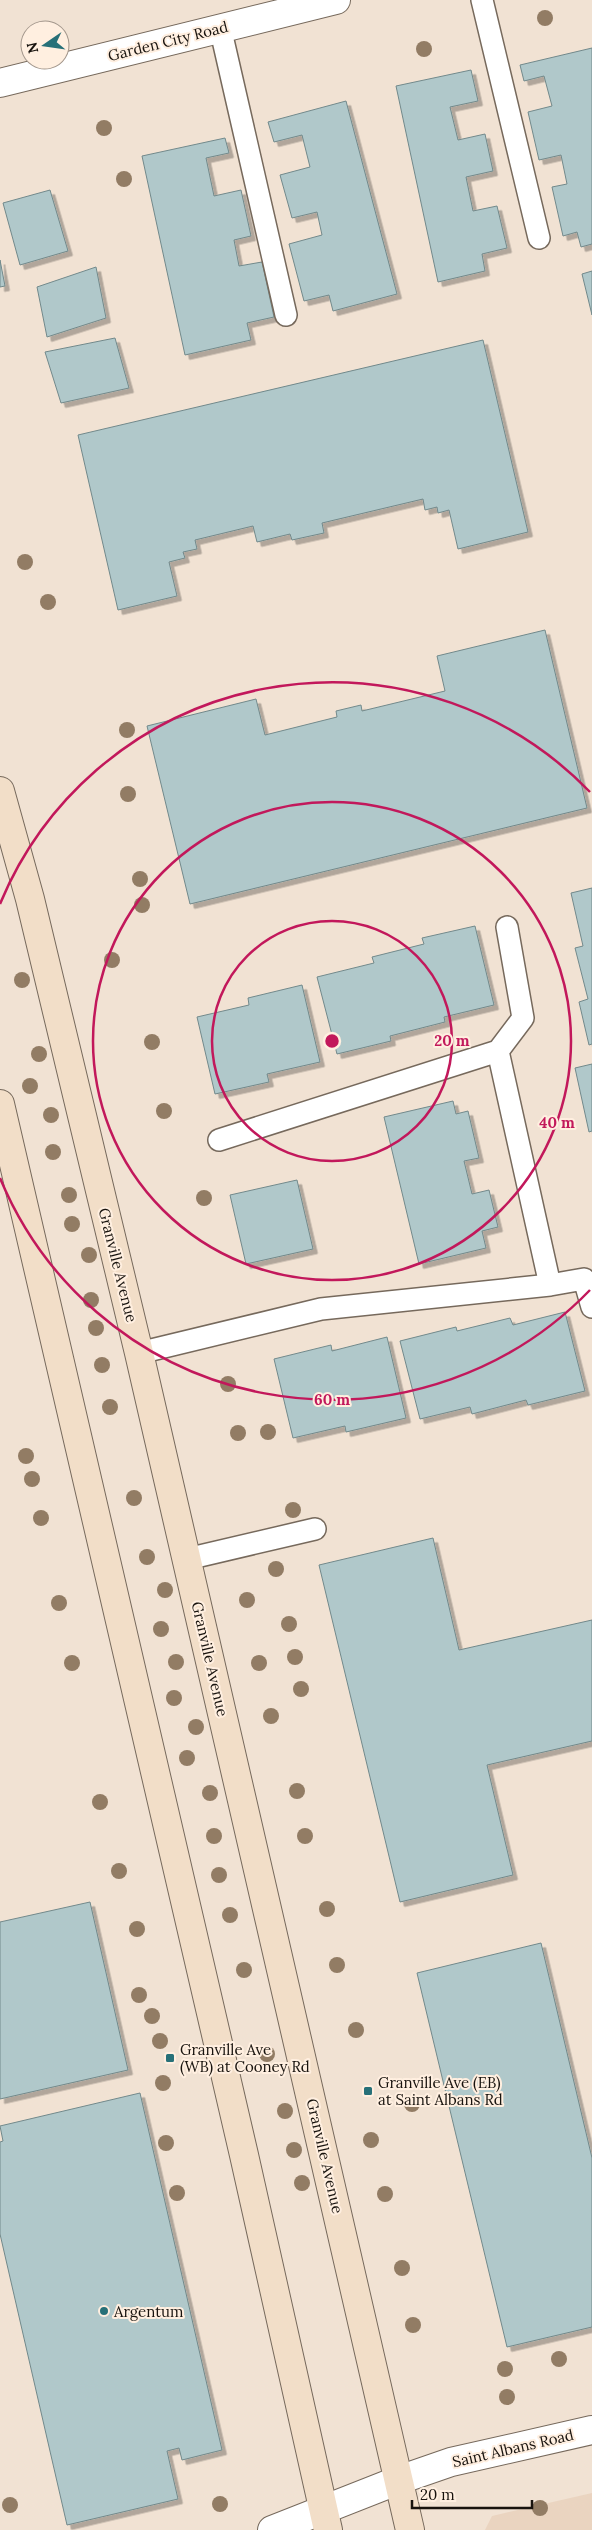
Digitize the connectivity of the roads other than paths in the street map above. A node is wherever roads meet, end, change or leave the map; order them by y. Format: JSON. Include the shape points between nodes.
{"nodes":[{"id":1,"x":336,"y":0,"type":"edge"},
{"id":2,"x":482,"y":0,"type":"edge"},
{"id":3,"x":220,"y":27,"type":"junction"},
{"id":4,"x":0,"y":83,"type":"edge"},
{"id":5,"x":539,"y":238,"type":"dead end"},
{"id":6,"x":286,"y":315,"type":"dead end"},
{"id":7,"x":0,"y":791,"type":"edge"},
{"id":8,"x":507,"y":927,"type":"dead end"},
{"id":9,"x":498,"y":1051,"type":"junction"},
{"id":10,"x":0,"y":1104,"type":"edge"},
{"id":11,"x":219,"y":1140,"type":"dead end"},
{"id":12,"x":550,"y":1285,"type":"junction"},
{"id":13,"x":592,"y":1307,"type":"edge"},
{"id":14,"x":139,"y":1353,"type":"junction"},
{"id":15,"x":315,"y":1529,"type":"dead end"},
{"id":16,"x":187,"y":1559,"type":"junction"},
{"id":17,"x":592,"y":2430,"type":"edge"},
{"id":18,"x":399,"y":2480,"type":"junction"},
{"id":19,"x":325,"y":2519,"type":"edge"},
{"id":20,"x":272,"y":2530,"type":"edge"},
{"id":21,"x":410,"y":2530,"type":"edge"}],
"edges":[{"from":1,"to":3,"type":"street","name":"Garden City Road"},
{"from":2,"to":5,"type":"lane"},
{"from":3,"to":4,"type":"street","name":"Garden City Road"},
{"from":3,"to":6,"type":"lane"},
{"from":7,"to":14,"type":"main road","name":"Granville Avenue","via":[[30,899]]},
{"from":8,"to":9,"type":"lane","via":[[523,1018]]},
{"from":9,"to":11,"type":"lane"},
{"from":9,"to":12,"type":"lane"},
{"from":10,"to":19,"type":"main road","via":[[244,2155]]},
{"from":12,"to":13,"type":"lane","via":[[584,1279]]},
{"from":12,"to":14,"type":"lane","via":[[321,1309]]},
{"from":14,"to":16,"type":"main road","name":"Granville Avenue"},
{"from":15,"to":16,"type":"lane"},
{"from":16,"to":18,"type":"main road","name":"Granville Avenue"},
{"from":17,"to":18,"type":"street","name":"Saint Albans Road","via":[[451,2462]]},
{"from":18,"to":19,"type":"street","name":"Saint Albans Road"},
{"from":18,"to":21,"type":"main road","name":"Granville Avenue"},
{"from":19,"to":20,"type":"street","name":"Saint Albans Road"}]}
